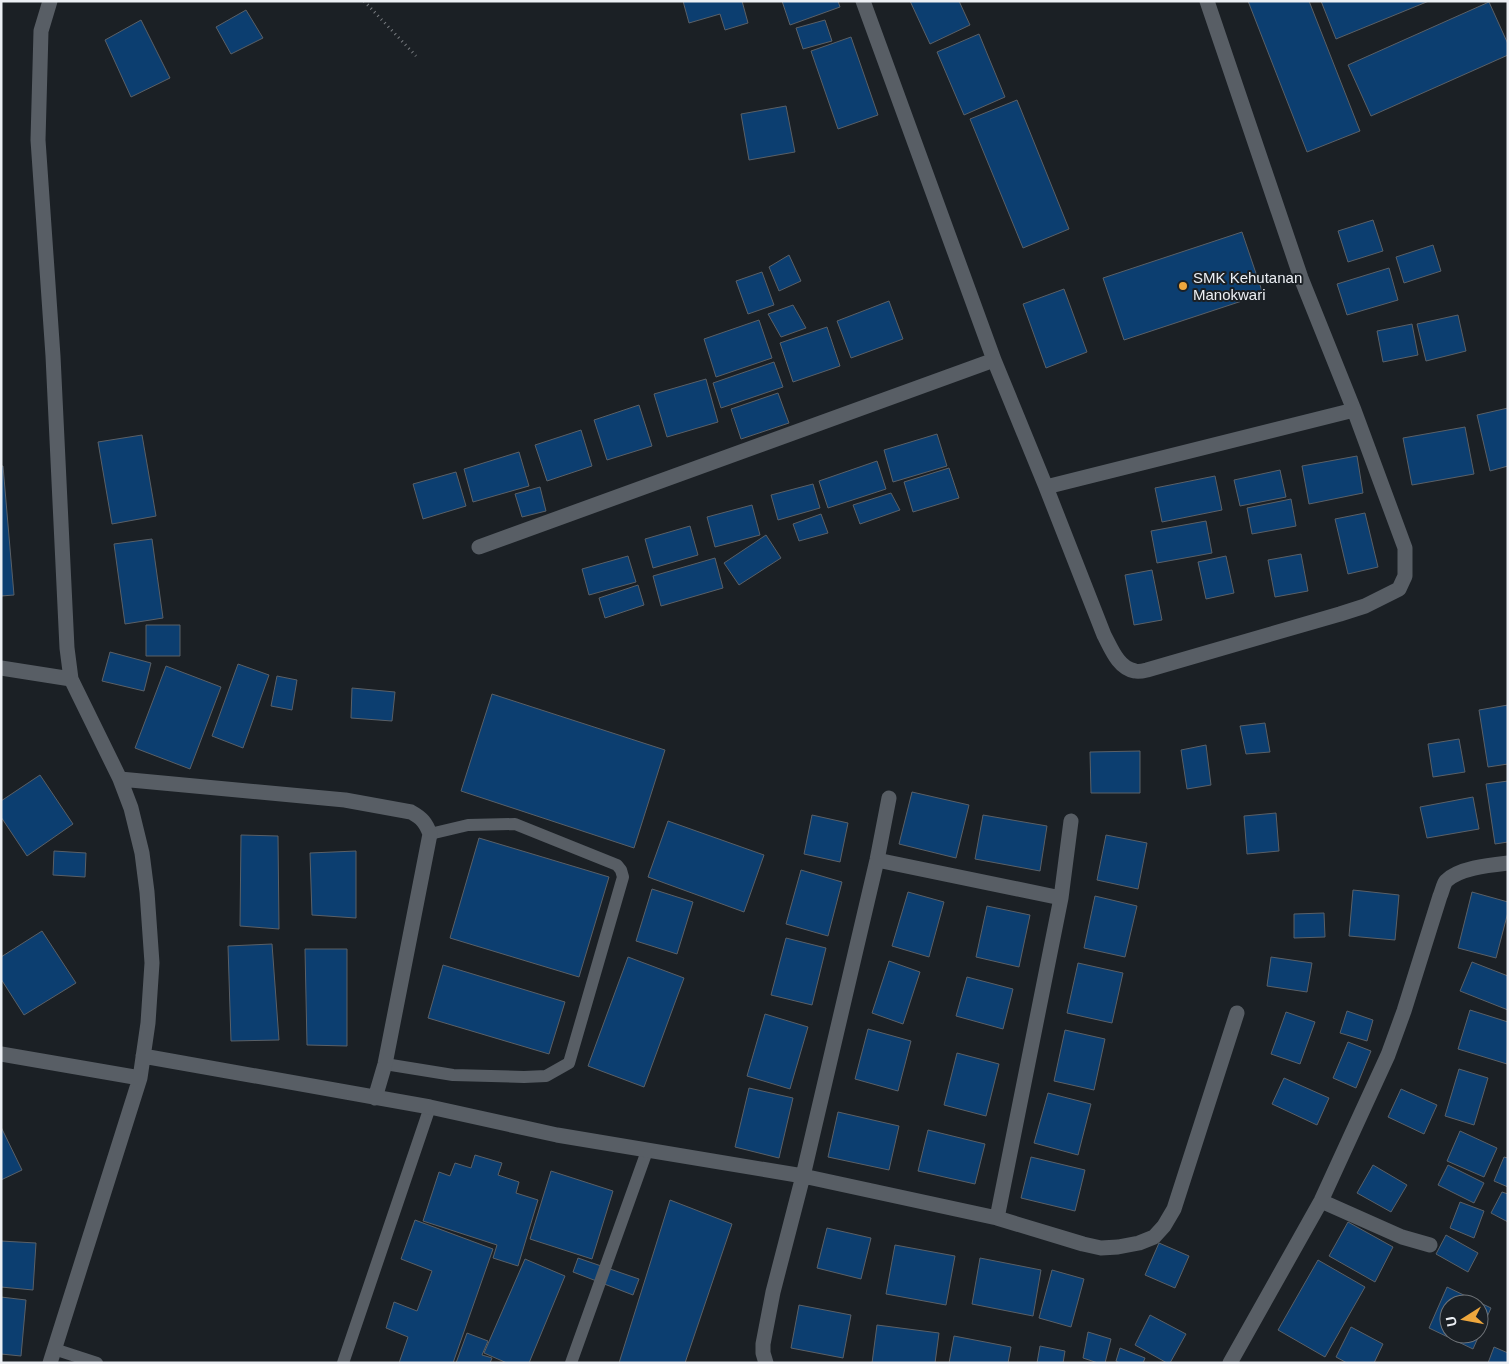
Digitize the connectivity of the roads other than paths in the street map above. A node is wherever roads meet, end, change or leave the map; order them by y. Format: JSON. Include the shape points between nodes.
{"nodes":[{"id":1,"x":50,"y":1,"type":"edge"},
{"id":2,"x":863,"y":1,"type":"edge"},
{"id":3,"x":1207,"y":1,"type":"edge"},
{"id":4,"x":994,"y":360,"type":"junction"},
{"id":5,"x":1354,"y":410,"type":"junction"},
{"id":6,"x":1046,"y":487,"type":"junction"},
{"id":7,"x":479,"y":546,"type":"dead end"},
{"id":8,"x":1,"y":668,"type":"edge"},
{"id":9,"x":71,"y":679,"type":"junction"},
{"id":10,"x":120,"y":779,"type":"junction"},
{"id":11,"x":889,"y":798,"type":"dead end"},
{"id":12,"x":1071,"y":821,"type":"dead end"},
{"id":13,"x":430,"y":834,"type":"junction"},
{"id":14,"x":877,"y":860,"type":"junction"},
{"id":15,"x":1508,"y":862,"type":"edge"},
{"id":16,"x":1061,"y":898,"type":"junction"},
{"id":17,"x":1237,"y":1013,"type":"dead end"},
{"id":18,"x":1,"y":1054,"type":"edge"},
{"id":19,"x":143,"y":1056,"type":"junction"},
{"id":20,"x":386,"y":1064,"type":"junction"},
{"id":21,"x":140,"y":1078,"type":"junction"},
{"id":22,"x":375,"y":1098,"type":"junction"},
{"id":23,"x":430,"y":1107,"type":"junction"},
{"id":24,"x":647,"y":1151,"type":"junction"},
{"id":25,"x":802,"y":1176,"type":"junction"},
{"id":26,"x":1321,"y":1201,"type":"junction"},
{"id":27,"x":996,"y":1218,"type":"junction"},
{"id":28,"x":1430,"y":1245,"type":"dead end"},
{"id":29,"x":52,"y":1356,"type":"edge"},
{"id":30,"x":97,"y":1363,"type":"edge"},
{"id":31,"x":343,"y":1363,"type":"edge"},
{"id":32,"x":571,"y":1363,"type":"edge"},
{"id":33,"x":766,"y":1363,"type":"edge"},
{"id":34,"x":1230,"y":1363,"type":"edge"}],
"edges":[{"from":1,"to":9,"type":"street","via":[[41,32],[38,140]]},
{"from":2,"to":4,"type":"street"},
{"from":3,"to":5,"type":"street","via":[[1301,278]]},
{"from":4,"to":6,"type":"street"},
{"from":4,"to":7,"type":"street"},
{"from":5,"to":6,"type":"street"},
{"from":5,"to":6,"type":"street","via":[[1405,548],[1405,576],[1399,589],[1365,606],[1147,670],[1135,671],[1124,666],[1112,650]]},
{"from":8,"to":9,"type":"street"},
{"from":9,"to":10,"type":"street"},
{"from":10,"to":13,"type":"street","via":[[345,800],[412,812],[426,824]]},
{"from":10,"to":19,"type":"street","via":[[142,853],[147,892],[152,964]]},
{"from":11,"to":14,"type":"street"},
{"from":12,"to":16,"type":"street"},
{"from":13,"to":20,"type":"street"},
{"from":13,"to":20,"type":"lane","via":[[468,825],[515,824],[617,865],[623,877],[569,1063],[546,1076],[524,1077],[452,1075]]},
{"from":14,"to":16,"type":"street"},
{"from":14,"to":25,"type":"street"},
{"from":15,"to":26,"type":"street","via":[[1461,872],[1446,882],[1388,1055]]},
{"from":16,"to":27,"type":"street"},
{"from":17,"to":27,"type":"street","via":[[1174,1209],[1154,1237],[1139,1243],[1101,1248]]},
{"from":18,"to":21,"type":"street"},
{"from":19,"to":21,"type":"street"},
{"from":19,"to":22,"type":"street"},
{"from":20,"to":22,"type":"street"},
{"from":21,"to":29,"type":"street"},
{"from":22,"to":23,"type":"street"},
{"from":23,"to":24,"type":"street","via":[[557,1136]]},
{"from":23,"to":31,"type":"lane"},
{"from":24,"to":25,"type":"street"},
{"from":24,"to":32,"type":"lane"},
{"from":25,"to":27,"type":"street"},
{"from":25,"to":33,"type":"street","via":[[773,1292],[763,1344]]},
{"from":26,"to":28,"type":"street","via":[[1402,1237]]},
{"from":26,"to":34,"type":"street"},
{"from":29,"to":30,"type":"lane"}]}
